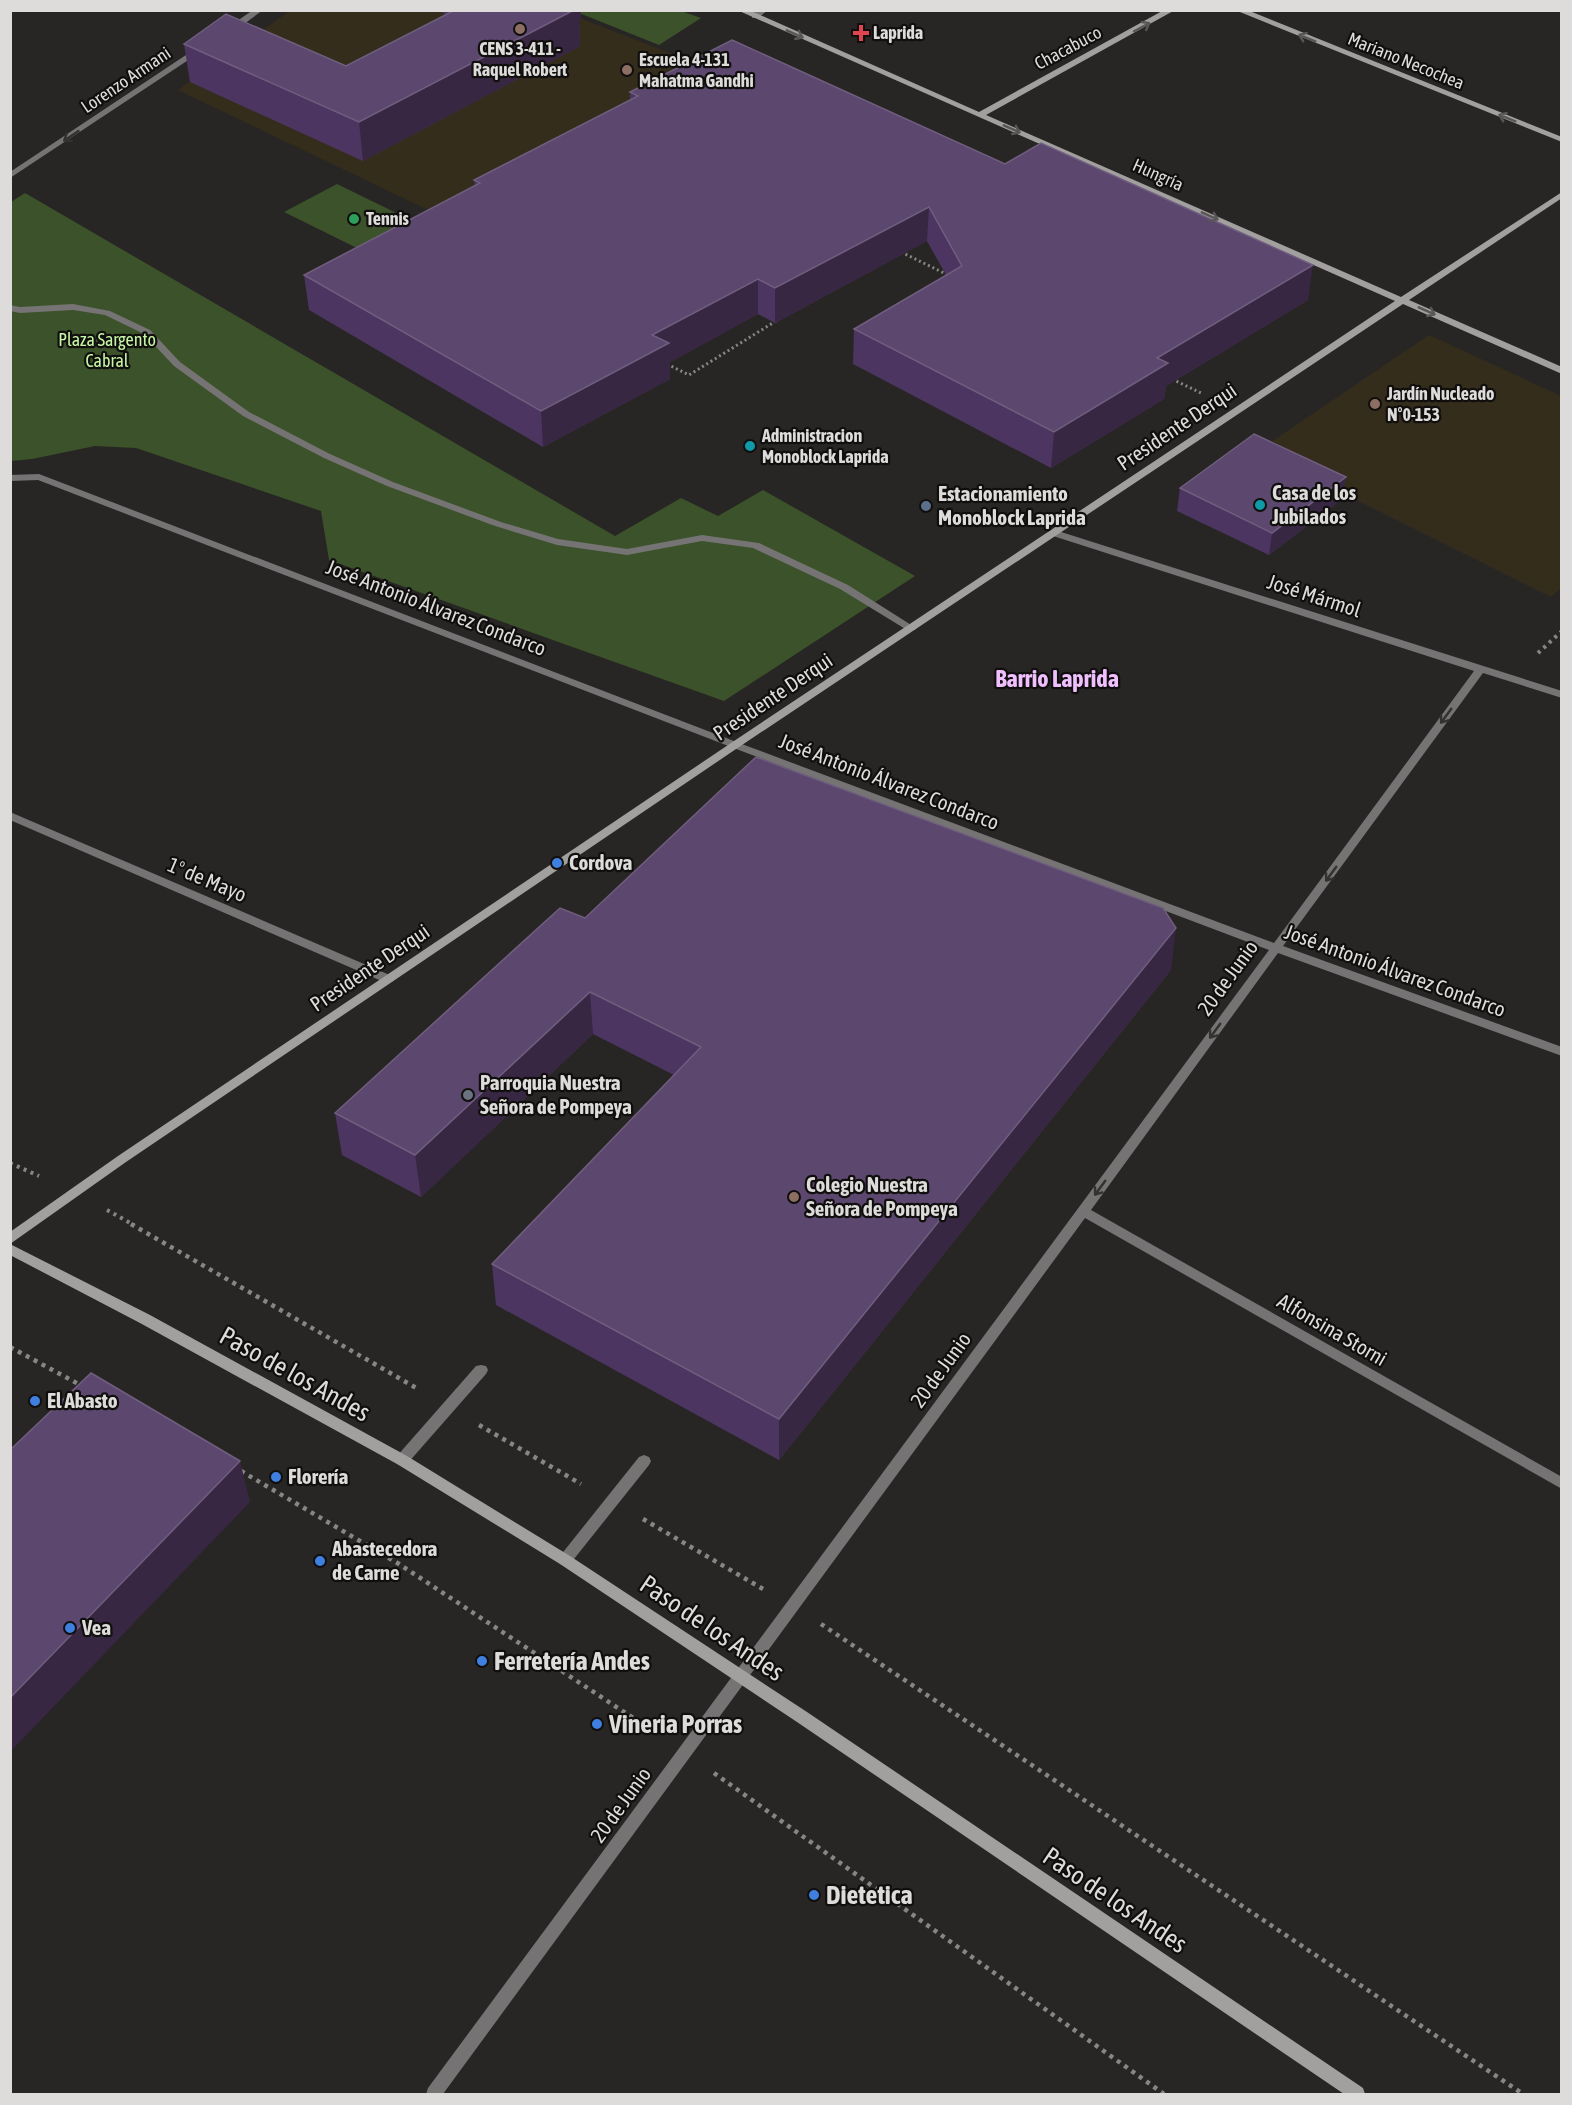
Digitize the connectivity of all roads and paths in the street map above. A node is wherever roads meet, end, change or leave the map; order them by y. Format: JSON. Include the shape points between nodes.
{"nodes":[{"id":1,"x":259,"y":10,"type":"edge"},
{"id":2,"x":741,"y":10,"type":"edge"},
{"id":3,"x":764,"y":10,"type":"edge"},
{"id":4,"x":1172,"y":10,"type":"edge"},
{"id":5,"x":1239,"y":10,"type":"edge"},
{"id":6,"x":755,"y":16,"type":"junction"},
{"id":7,"x":220,"y":36,"type":"edge"},
{"id":8,"x":211,"y":43,"type":"edge"},
{"id":9,"x":979,"y":115,"type":"junction"},
{"id":10,"x":1562,"y":140,"type":"edge"},
{"id":11,"x":10,"y":176,"type":"edge"},
{"id":12,"x":1562,"y":194,"type":"edge"},
{"id":13,"x":892,"y":248,"type":"edge"},
{"id":14,"x":955,"y":278,"type":"edge"},
{"id":15,"x":1403,"y":300,"type":"junction"},
{"id":16,"x":10,"y":308,"type":"edge"},
{"id":17,"x":776,"y":321,"type":"edge"},
{"id":18,"x":658,"y":359,"type":"edge"},
{"id":19,"x":1562,"y":370,"type":"edge"},
{"id":20,"x":1167,"y":377,"type":"edge"},
{"id":21,"x":1236,"y":410,"type":"junction"},
{"id":22,"x":10,"y":477,"type":"edge"},
{"id":23,"x":1054,"y":533,"type":"junction"},
{"id":24,"x":911,"y":628,"type":"junction"},
{"id":25,"x":1481,"y":669,"type":"junction"},
{"id":26,"x":1562,"y":695,"type":"edge"},
{"id":27,"x":735,"y":745,"type":"junction"},
{"id":28,"x":10,"y":816,"type":"edge"},
{"id":29,"x":1276,"y":948,"type":"junction"},
{"id":30,"x":388,"y":979,"type":"junction"},
{"id":31,"x":1562,"y":1052,"type":"edge"},
{"id":32,"x":1083,"y":1211,"type":"junction"},
{"id":33,"x":10,"y":1239,"type":"edge"},
{"id":34,"x":10,"y":1249,"type":"edge"},
{"id":35,"x":10,"y":1347,"type":"edge"},
{"id":36,"x":481,"y":1370,"type":"dead end"},
{"id":37,"x":92,"y":1391,"type":"edge"},
{"id":38,"x":402,"y":1460,"type":"junction"},
{"id":39,"x":644,"y":1461,"type":"dead end"},
{"id":40,"x":236,"y":1469,"type":"edge"},
{"id":41,"x":1562,"y":1484,"type":"edge"},
{"id":42,"x":565,"y":1560,"type":"junction"},
{"id":43,"x":741,"y":1677,"type":"junction"},
{"id":44,"x":685,"y":1752,"type":"junction"},
{"id":45,"x":434,"y":2094,"type":"edge"},
{"id":46,"x":1164,"y":2094,"type":"edge"},
{"id":47,"x":1357,"y":2094,"type":"edge"}],
"edges":[{"from":1,"to":7,"type":"street"},
{"from":2,"to":6,"type":"street","name":"Hungría"},
{"from":3,"to":6,"type":"street"},
{"from":9,"to":4,"type":"street","name":"Chacabuco","one_way":true},
{"from":10,"to":5,"type":"street","name":"Mariano Necochea","one_way":true},
{"from":6,"to":9,"type":"street","name":"Hungría","one_way":true},
{"from":8,"to":11,"type":"street","name":"Lorenzo Armani","one_way":true},
{"from":9,"to":15,"type":"street","name":"Hungría","one_way":true},
{"from":12,"to":15,"type":"street","name":"Presidente Derqui"},
{"from":13,"to":14,"type":"path"},
{"from":15,"to":19,"type":"street","name":"Hungría","one_way":true},
{"from":15,"to":21,"type":"street","name":"Presidente Derqui"},
{"from":16,"to":24,"type":"street","via":[[73,307],[107,314],[147,332],[177,364],[246,414],[390,484],[498,524],[557,542],[627,552],[702,538],[755,545],[844,587]]},
{"from":17,"to":18,"type":"path","via":[[689,375]]},
{"from":20,"to":21,"type":"path"},
{"from":21,"to":23,"type":"street","name":"Presidente Derqui"},
{"from":22,"to":27,"type":"street","name":"José Antonio Álvarez Condarco","via":[[39,477]]},
{"from":23,"to":24,"type":"street","name":"Presidente Derqui"},
{"from":23,"to":25,"type":"street","name":"José Mármol"},
{"from":24,"to":27,"type":"street","name":"Presidente Derqui"},
{"from":25,"to":26,"type":"street","name":"José Mármol"},
{"from":25,"to":29,"type":"street","name":"20 de Junio","one_way":true},
{"from":27,"to":29,"type":"street","name":"José Antonio Álvarez Condarco"},
{"from":27,"to":30,"type":"street","name":"Presidente Derqui"},
{"from":28,"to":30,"type":"street","name":"1° de Mayo"},
{"from":29,"to":31,"type":"street","name":"José Antonio Álvarez Condarco"},
{"from":29,"to":32,"type":"street","name":"20 de Junio","one_way":true},
{"from":30,"to":33,"type":"street","name":"Presidente Derqui"},
{"from":32,"to":41,"type":"street","name":"Alfonsina Storni"},
{"from":32,"to":43,"type":"street","name":"20 de Junio"},
{"from":34,"to":38,"type":"street","name":"Paso de los Andes","via":[[145,1318]]},
{"from":35,"to":37,"type":"path"},
{"from":36,"to":38,"type":"street"},
{"from":38,"to":42,"type":"street","name":"Paso de los Andes"},
{"from":39,"to":42,"type":"street"},
{"from":40,"to":44,"type":"path","via":[[318,1513]]},
{"from":42,"to":43,"type":"street","name":"Paso de los Andes"},
{"from":43,"to":44,"type":"street","name":"20 de Junio"},
{"from":43,"to":47,"type":"street","name":"Paso de los Andes"},
{"from":44,"to":45,"type":"street","name":"20 de Junio"},
{"from":44,"to":46,"type":"path"}]}
